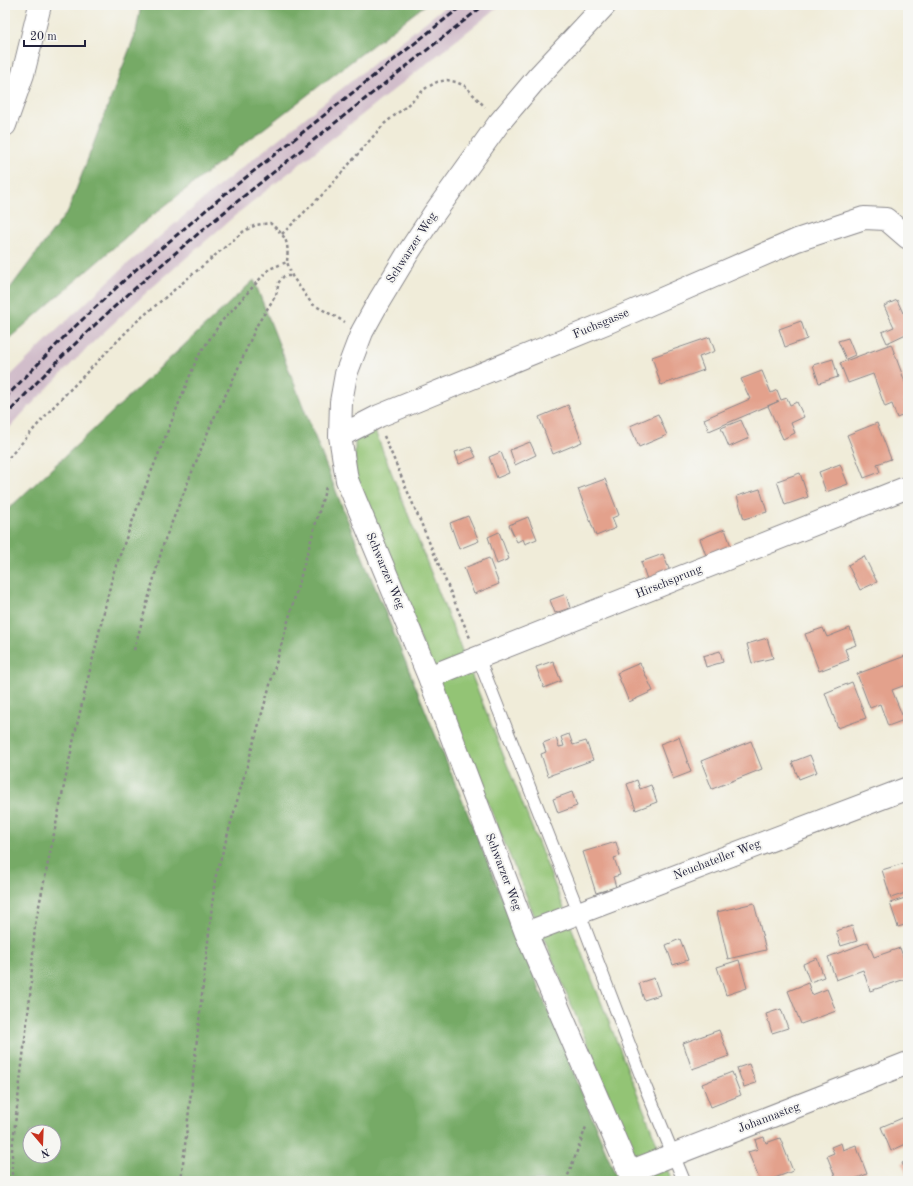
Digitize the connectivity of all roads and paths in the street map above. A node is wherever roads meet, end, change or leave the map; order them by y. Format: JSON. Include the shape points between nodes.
{"nodes":[{"id":1,"x":40,"y":5,"type":"edge"},
{"id":2,"x":605,"y":5,"type":"edge"},
{"id":3,"x":499,"y":122,"type":"junction"},
{"id":4,"x":5,"y":125,"type":"edge"},
{"id":5,"x":282,"y":234,"type":"junction"},
{"id":6,"x":908,"y":238,"type":"edge"},
{"id":7,"x":287,"y":262,"type":"junction"},
{"id":8,"x":292,"y":276,"type":"junction"},
{"id":9,"x":362,"y":332,"type":"junction"},
{"id":10,"x":376,"y":417,"type":"junction"},
{"id":11,"x":340,"y":436,"type":"junction"},
{"id":12,"x":5,"y":462,"type":"edge"},
{"id":13,"x":327,"y":481,"type":"dead end"},
{"id":14,"x":908,"y":487,"type":"edge"},
{"id":15,"x":134,"y":650,"type":"dead end"},
{"id":16,"x":478,"y":657,"type":"junction"},
{"id":17,"x":429,"y":677,"type":"junction"},
{"id":18,"x":908,"y":788,"type":"edge"},
{"id":19,"x":579,"y":913,"type":"junction"},
{"id":20,"x":526,"y":933,"type":"junction"},
{"id":21,"x":908,"y":1063,"type":"edge"},
{"id":22,"x":597,"y":1099,"type":"junction"},
{"id":23,"x":673,"y":1155,"type":"junction"},
{"id":24,"x":631,"y":1176,"type":"edge"},
{"id":25,"x":12,"y":1181,"type":"edge"},
{"id":26,"x":181,"y":1181,"type":"edge"},
{"id":27,"x":566,"y":1181,"type":"edge"},
{"id":28,"x":684,"y":1181,"type":"edge"}],
"edges":[{"from":1,"to":4,"type":"street","via":[[24,74]]},
{"from":2,"to":3,"type":"street","name":"Schwarzer Weg"},
{"from":3,"to":5,"type":"path","via":[[465,86],[447,80],[437,82],[426,88],[384,124],[324,193]]},
{"from":3,"to":9,"type":"street","name":"Schwarzer Weg","via":[[408,253]]},
{"from":5,"to":7,"type":"path","via":[[288,247]]},
{"from":5,"to":12,"type":"path","via":[[270,223],[256,225],[244,231],[136,322],[55,405]]},
{"from":6,"to":10,"type":"street","name":"Fuchsgasse","via":[[886,219],[864,218],[797,240],[611,321]]},
{"from":7,"to":8,"type":"path"},
{"from":7,"to":25,"type":"path","via":[[269,269],[221,322],[197,358],[113,574],[75,733],[35,924],[30,997],[12,1150]]},
{"from":8,"to":9,"type":"path","via":[[312,304]]},
{"from":8,"to":15,"type":"path","via":[[284,276],[279,282],[276,295],[257,325],[212,422],[164,542]]},
{"from":9,"to":11,"type":"street","name":"Schwarzer Weg","via":[[346,374],[341,402]]},
{"from":10,"to":11,"type":"street","name":"Fuchsgasse"},
{"from":10,"to":16,"type":"path"},
{"from":11,"to":17,"type":"street","name":"Schwarzer Weg","via":[[347,480]]},
{"from":13,"to":26,"type":"path","via":[[215,879]]},
{"from":14,"to":16,"type":"street","name":"Hirschsprung"},
{"from":16,"to":17,"type":"street","name":"Hirschsprung"},
{"from":16,"to":19,"type":"lane"},
{"from":17,"to":20,"type":"street","name":"Schwarzer Weg"},
{"from":18,"to":19,"type":"street","name":"Neuchateller Weg"},
{"from":19,"to":20,"type":"street","name":"Neuchateller Weg"},
{"from":19,"to":23,"type":"lane"},
{"from":20,"to":22,"type":"street","name":"Schwarzer Weg"},
{"from":21,"to":23,"type":"street","name":"Johannasteg"},
{"from":22,"to":24,"type":"street","name":"Schwarzer Weg"},
{"from":22,"to":27,"type":"path"},
{"from":23,"to":24,"type":"street","name":"Johannasteg"},
{"from":23,"to":28,"type":"lane"}]}
